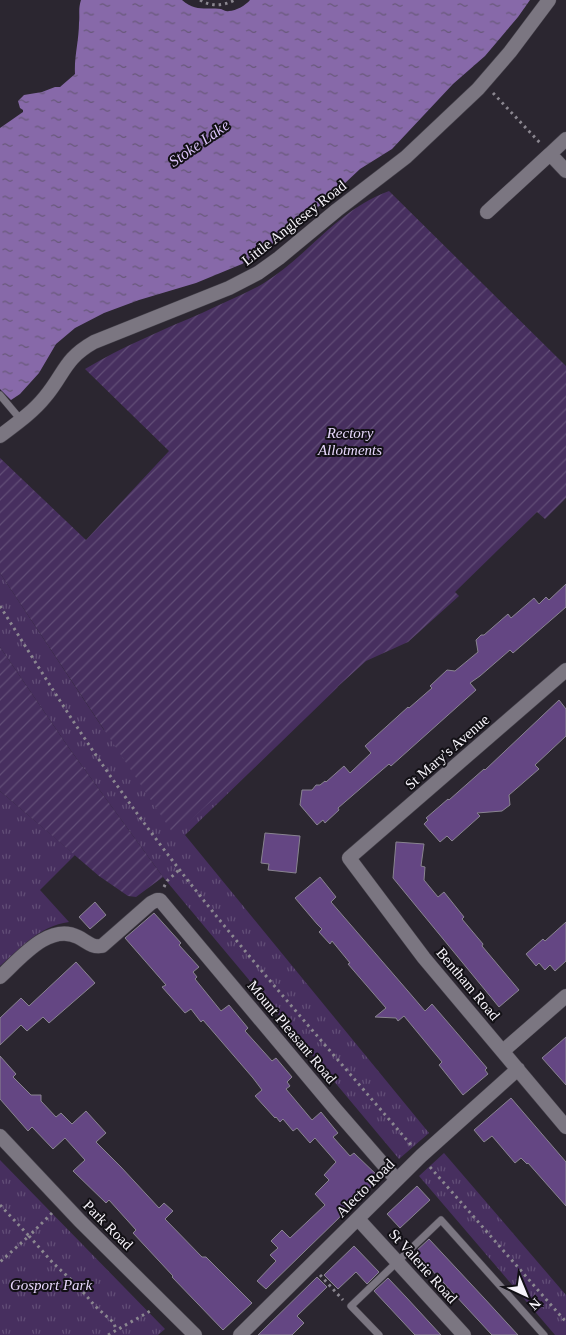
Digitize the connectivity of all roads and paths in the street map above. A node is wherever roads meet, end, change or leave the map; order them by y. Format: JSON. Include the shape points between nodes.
{"nodes":[{"id":1,"x":200,"y":0,"type":"edge"},
{"id":2,"x":235,"y":0,"type":"edge"},
{"id":3,"x":549,"y":0,"type":"edge"},
{"id":4,"x":484,"y":83,"type":"junction"},
{"id":5,"x":566,"y":139,"type":"edge"},
{"id":6,"x":550,"y":154,"type":"junction"},
{"id":7,"x":566,"y":171,"type":"edge"},
{"id":8,"x":487,"y":212,"type":"dead end"},
{"id":9,"x":0,"y":395,"type":"edge"},
{"id":10,"x":21,"y":420,"type":"junction"},
{"id":11,"x":0,"y":436,"type":"edge"},
{"id":12,"x":0,"y":606,"type":"edge"},
{"id":13,"x":566,"y":670,"type":"edge"},
{"id":14,"x":349,"y":858,"type":"joint"},
{"id":15,"x":180,"y":869,"type":"junction"},
{"id":16,"x":160,"y":901,"type":"junction"},
{"id":17,"x":0,"y":977,"type":"edge"},
{"id":18,"x":566,"y":996,"type":"edge"},
{"id":19,"x":503,"y":1051,"type":"junction"},
{"id":20,"x":518,"y":1069,"type":"junction"},
{"id":21,"x":566,"y":1127,"type":"edge"},
{"id":22,"x":0,"y":1136,"type":"edge"},
{"id":23,"x":421,"y":1156,"type":"junction"},
{"id":24,"x":396,"y":1179,"type":"junction"},
{"id":25,"x":63,"y":1203,"type":"junction"},
{"id":26,"x":0,"y":1205,"type":"edge"},
{"id":27,"x":358,"y":1219,"type":"junction"},
{"id":28,"x":29,"y":1236,"type":"junction"},
{"id":29,"x":0,"y":1262,"type":"edge"},
{"id":30,"x":398,"y":1262,"type":"junction"},
{"id":31,"x":310,"y":1265,"type":"junction"},
{"id":32,"x":164,"y":1304,"type":"junction"},
{"id":33,"x":351,"y":1306,"type":"junction"},
{"id":34,"x":566,"y":1322,"type":"edge"},
{"id":35,"x":116,"y":1330,"type":"junction"},
{"id":36,"x":108,"y":1335,"type":"edge"},
{"id":37,"x":195,"y":1335,"type":"edge"},
{"id":38,"x":240,"y":1335,"type":"edge"},
{"id":39,"x":379,"y":1335,"type":"edge"},
{"id":40,"x":464,"y":1335,"type":"edge"},
{"id":41,"x":544,"y":1335,"type":"edge"}],
"edges":[{"from":1,"to":2,"type":"path","via":[[217,5]]},
{"from":3,"to":4,"type":"street","name":"Little Anglesey Road"},
{"from":4,"to":6,"type":"path"},
{"from":4,"to":10,"type":"street","name":"Little Anglesey Road","via":[[406,157],[258,273],[219,293],[83,348],[70,359],[44,398]]},
{"from":5,"to":6,"type":"street"},
{"from":6,"to":7,"type":"street"},
{"from":6,"to":8,"type":"street"},
{"from":9,"to":10,"type":"lane"},
{"from":10,"to":11,"type":"street","name":"Little Anglesey Road"},
{"from":12,"to":15,"type":"path","via":[[76,726]]},
{"from":13,"to":14,"type":"street","name":"St Mary's Avenue"},
{"from":14,"to":19,"type":"street","name":"Bentham Road","via":[[424,958]]},
{"from":15,"to":16,"type":"path","via":[[167,881]]},
{"from":15,"to":23,"type":"path","via":[[223,925]]},
{"from":16,"to":17,"type":"street","via":[[102,946],[94,946],[69,934],[52,935]]},
{"from":16,"to":24,"type":"street","name":"Mount Pleasant Road"},
{"from":18,"to":19,"type":"street"},
{"from":19,"to":20,"type":"street","name":"Bentham Road"},
{"from":20,"to":21,"type":"street","name":"Bentham Road"},
{"from":20,"to":23,"type":"street","name":"Alecto Road"},
{"from":22,"to":25,"type":"street","name":"Park Road"},
{"from":23,"to":24,"type":"street","name":"Alecto Road"},
{"from":23,"to":34,"type":"path"},
{"from":24,"to":27,"type":"street","name":"Alecto Road"},
{"from":25,"to":28,"type":"path"},
{"from":25,"to":32,"type":"street","name":"Park Road"},
{"from":26,"to":28,"type":"path"},
{"from":27,"to":30,"type":"street","name":"St Valerie Road"},
{"from":27,"to":31,"type":"street","name":"Alecto Road"},
{"from":28,"to":29,"type":"path"},
{"from":28,"to":35,"type":"path","via":[[114,1323]]},
{"from":30,"to":33,"type":"lane"},
{"from":30,"to":40,"type":"street","name":"St Valerie Road"},
{"from":30,"to":41,"type":"lane","via":[[441,1220]]},
{"from":31,"to":33,"type":"path"},
{"from":31,"to":38,"type":"street","name":"Alecto Road"},
{"from":32,"to":35,"type":"path"},
{"from":32,"to":37,"type":"street","name":"Park Road"},
{"from":33,"to":39,"type":"lane"},
{"from":35,"to":36,"type":"path"}]}
